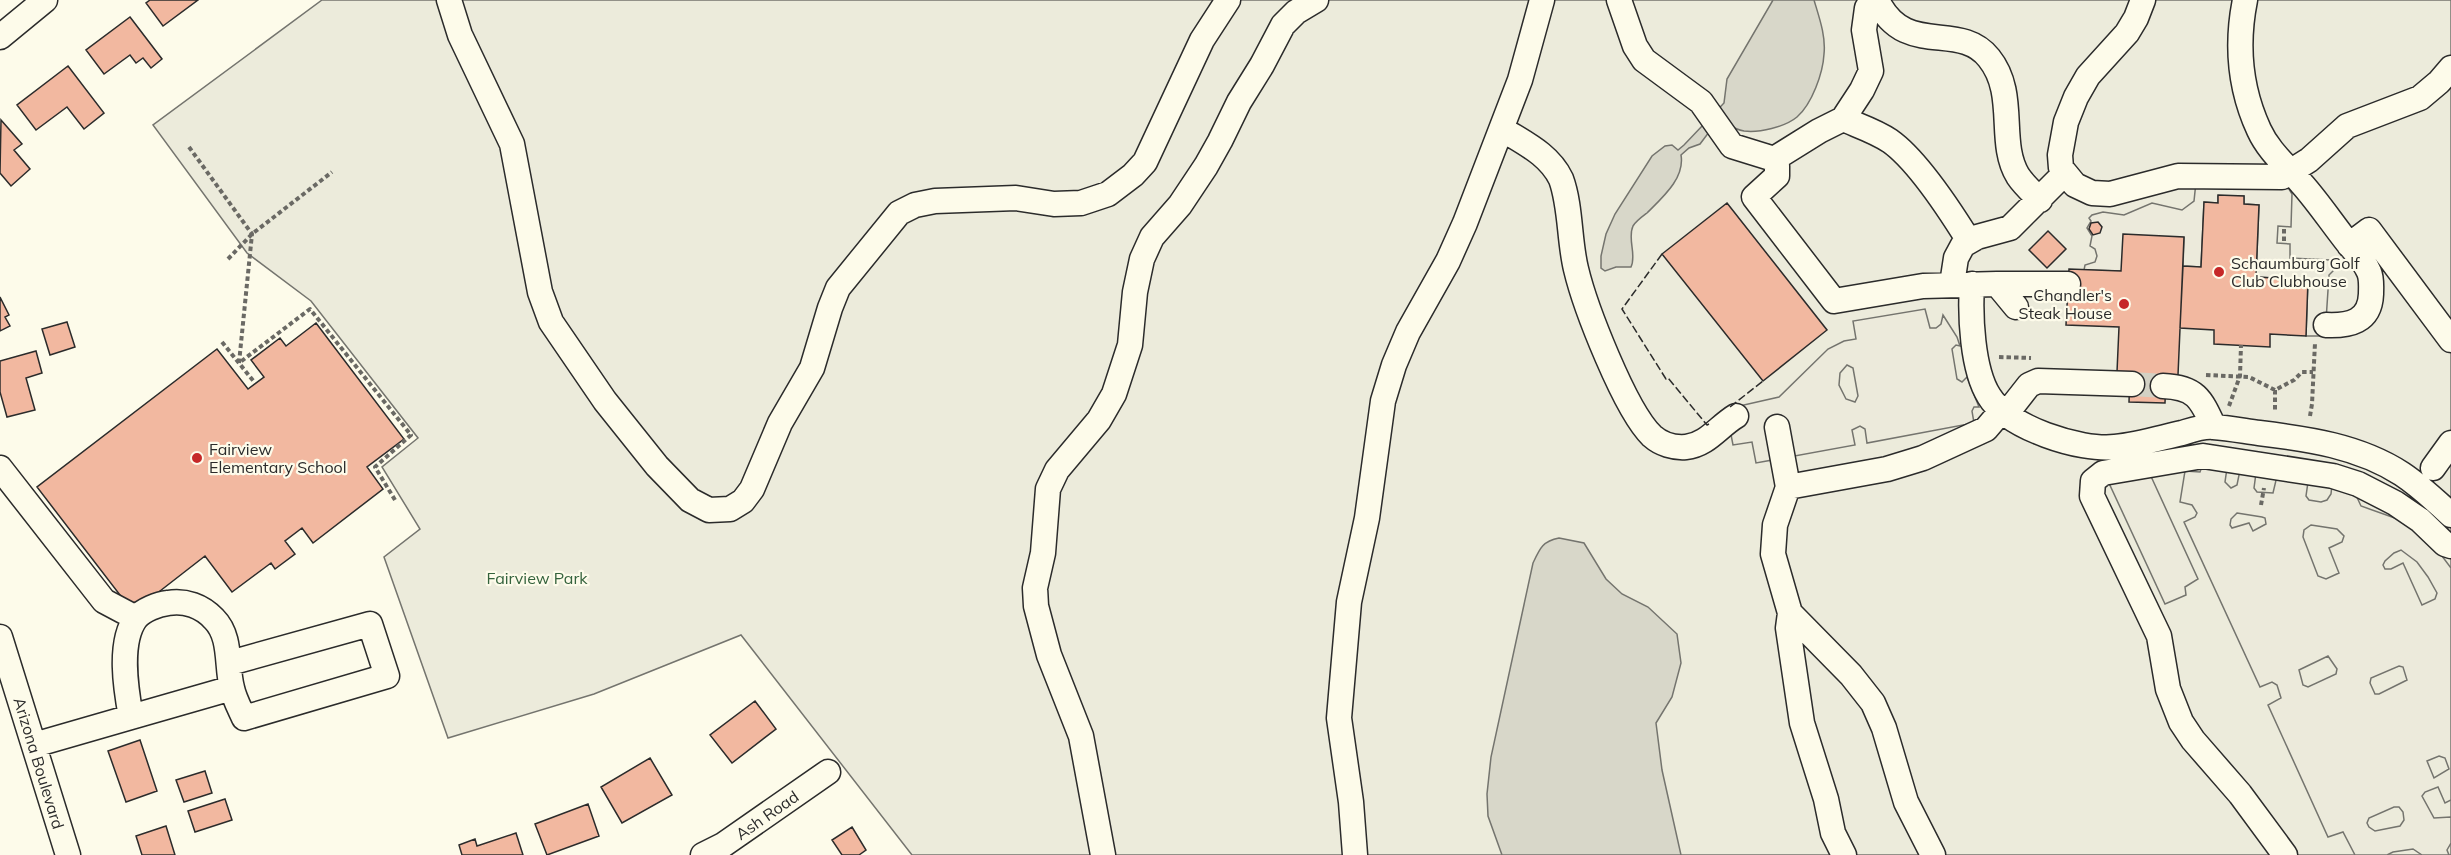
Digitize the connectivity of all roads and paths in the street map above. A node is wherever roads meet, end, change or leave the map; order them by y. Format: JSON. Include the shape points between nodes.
{"nodes":[{"id":1,"x":45,"y":0,"type":"edge"},
{"id":2,"x":449,"y":0,"type":"edge"},
{"id":3,"x":1227,"y":0,"type":"edge"},
{"id":4,"x":1317,"y":0,"type":"edge"},
{"id":5,"x":1542,"y":0,"type":"edge"},
{"id":6,"x":1619,"y":0,"type":"edge"},
{"id":7,"x":1875,"y":0,"type":"edge"},
{"id":8,"x":2143,"y":0,"type":"edge"},
{"id":9,"x":2245,"y":0,"type":"edge"},
{"id":10,"x":0,"y":37,"type":"edge"},
{"id":11,"x":2451,"y":68,"type":"edge"},
{"id":12,"x":1843,"y":120,"type":"junction"},
{"id":13,"x":1502,"y":129,"type":"junction"},
{"id":14,"x":189,"y":147,"type":"dead end"},
{"id":15,"x":1774,"y":159,"type":"junction"},
{"id":16,"x":332,"y":172,"type":"dead end"},
{"id":17,"x":2292,"y":173,"type":"junction"},
{"id":18,"x":2064,"y":174,"type":"junction"},
{"id":19,"x":2040,"y":200,"type":"junction"},
{"id":20,"x":2284,"y":226,"type":"dead end"},
{"id":21,"x":252,"y":234,"type":"junction"},
{"id":22,"x":1969,"y":241,"type":"junction"},
{"id":23,"x":2284,"y":241,"type":"dead end"},
{"id":24,"x":2349,"y":245,"type":"junction"},
{"id":25,"x":228,"y":259,"type":"dead end"},
{"id":26,"x":1962,"y":284,"type":"junction"},
{"id":27,"x":1997,"y":284,"type":"junction"},
{"id":28,"x":2068,"y":284,"type":"dead end"},
{"id":29,"x":2016,"y":307,"type":"dead end"},
{"id":30,"x":2321,"y":331,"type":"joint"},
{"id":31,"x":2451,"y":340,"type":"edge"},
{"id":32,"x":222,"y":342,"type":"dead end"},
{"id":33,"x":2241,"y":345,"type":"dead end"},
{"id":34,"x":239,"y":363,"type":"junction"},
{"id":35,"x":2313,"y":372,"type":"junction"},
{"id":36,"x":2196,"y":375,"type":"dead end"},
{"id":37,"x":2240,"y":376,"type":"junction"},
{"id":38,"x":255,"y":383,"type":"dead end"},
{"id":39,"x":2132,"y":384,"type":"tunnel mouth"},
{"id":40,"x":2163,"y":386,"type":"tunnel mouth"},
{"id":41,"x":2275,"y":390,"type":"junction"},
{"id":42,"x":2005,"y":411,"type":"junction"},
{"id":43,"x":2275,"y":412,"type":"dead end"},
{"id":44,"x":1736,"y":416,"type":"dead end"},
{"id":45,"x":2310,"y":416,"type":"dead end"},
{"id":46,"x":1777,"y":427,"type":"dead end"},
{"id":47,"x":2214,"y":427,"type":"junction"},
{"id":48,"x":2451,"y":443,"type":"edge"},
{"id":49,"x":0,"y":468,"type":"edge"},
{"id":50,"x":2433,"y":468,"type":"dead end"},
{"id":51,"x":1788,"y":487,"type":"junction"},
{"id":52,"x":395,"y":500,"type":"dead end"},
{"id":53,"x":2451,"y":515,"type":"edge"},
{"id":54,"x":2451,"y":546,"type":"edge"},
{"id":55,"x":1790,"y":613,"type":"junction"},
{"id":56,"x":136,"y":618,"type":"junction"},
{"id":57,"x":0,"y":637,"type":"edge"},
{"id":58,"x":230,"y":663,"type":"junction"},
{"id":59,"x":232,"y":688,"type":"junction"},
{"id":60,"x":130,"y":717,"type":"junction"},
{"id":61,"x":34,"y":745,"type":"junction"},
{"id":62,"x":828,"y":772,"type":"dead end"},
{"id":63,"x":718,"y":852,"type":"edge"},
{"id":64,"x":68,"y":855,"type":"edge"},
{"id":65,"x":1103,"y":855,"type":"edge"},
{"id":66,"x":1355,"y":855,"type":"edge"},
{"id":67,"x":1844,"y":855,"type":"edge"},
{"id":68,"x":1933,"y":855,"type":"edge"},
{"id":69,"x":2285,"y":855,"type":"edge"}],
"edges":[{"from":1,"to":10,"type":"street"},
{"from":2,"to":3,"type":"street","via":[[460,35],[512,144],[540,292],[551,322],[605,401],[669,481],[690,500],[716,511],[736,506],[752,489],[780,423],[812,368],[838,288],[892,219],[915,205],[935,201],[1016,198],[1072,205],[1108,194],[1145,162],[1202,40]]},
{"from":4,"to":65,"type":"street","via":[[1283,25],[1206,166],[1152,237],[1142,259],[1130,345],[1114,394],[1099,420],[1057,470],[1048,489],[1036,606],[1049,655],[1082,736]]},
{"from":5,"to":13,"type":"street"},
{"from":6,"to":15,"type":"street","via":[[1644,60],[1701,102],[1732,146]]},
{"from":7,"to":12,"type":"street","via":[[1867,8],[1864,30],[1871,71]]},
{"from":7,"to":19,"type":"street","via":[[1901,29],[1930,38],[1965,42],[1990,59],[2004,94],[2012,161],[2018,176]]},
{"from":8,"to":18,"type":"street","via":[[2132,26],[2088,76],[2076,97],[2063,135],[2060,162]]},
{"from":9,"to":17,"type":"street","via":[[2240,49],[2246,93],[2267,145]]},
{"from":11,"to":17,"type":"street","via":[[2420,98],[2347,126]]},
{"from":12,"to":15,"type":"street"},
{"from":12,"to":22,"type":"street","via":[[1881,135],[1898,147]]},
{"from":13,"to":44,"type":"street","via":[[1542,154],[1561,179],[1579,280],[1608,359],[1642,424],[1658,440],[1686,447],[1704,441]]},
{"from":13,"to":66,"type":"street","via":[[1457,243],[1400,351],[1383,401],[1367,518],[1349,602],[1339,718]]},
{"from":14,"to":21,"type":"path"},
{"from":15,"to":26,"type":"street","via":[[1776,176],[1754,197],[1834,301],[1915,287]]},
{"from":16,"to":21,"type":"path"},
{"from":17,"to":18,"type":"street","via":[[2272,178],[2178,176],[2101,195],[2075,185]]},
{"from":17,"to":24,"type":"street"},
{"from":18,"to":19,"type":"street"},
{"from":19,"to":22,"type":"street","via":[[2010,228]]},
{"from":20,"to":23,"type":"path"},
{"from":21,"to":25,"type":"path"},
{"from":21,"to":34,"type":"path"},
{"from":22,"to":26,"type":"street","via":[[1956,258]]},
{"from":24,"to":30,"type":"street","via":[[2368,270],[2371,301],[2365,315],[2354,323]]},
{"from":24,"to":31,"type":"street","via":[[2369,230]]},
{"from":26,"to":27,"type":"street"},
{"from":26,"to":42,"type":"street","via":[[1981,377],[1988,395]]},
{"from":27,"to":28,"type":"street"},
{"from":27,"to":29,"type":"street"},
{"from":30,"to":35,"type":"path"},
{"from":32,"to":34,"type":"path"},
{"from":33,"to":37,"type":"path"},
{"from":34,"to":38,"type":"path"},
{"from":34,"to":52,"type":"path","via":[[310,309],[411,435],[375,466]]},
{"from":35,"to":41,"type":"path","via":[[2302,372]]},
{"from":35,"to":45,"type":"path"},
{"from":36,"to":37,"type":"path"},
{"from":37,"to":41,"type":"path"},
{"from":37,"to":47,"type":"path","via":[[2229,407]]},
{"from":39,"to":42,"type":"street","via":[[2038,381],[2029,385]]},
{"from":40,"to":47,"type":"street","via":[[2182,387],[2195,394]]},
{"from":41,"to":43,"type":"path"},
{"from":42,"to":47,"type":"street","via":[[2059,440],[2100,448]]},
{"from":42,"to":51,"type":"street","via":[[1986,429],[1923,458],[1887,469]]},
{"from":46,"to":51,"type":"street"},
{"from":47,"to":53,"type":"street","via":[[2318,442],[2370,457],[2416,484]]},
{"from":48,"to":50,"type":"street"},
{"from":49,"to":56,"type":"street","via":[[104,601]]},
{"from":51,"to":55,"type":"street","via":[[1775,525],[1773,555]]},
{"from":54,"to":69,"type":"street","via":[[2395,503],[2333,476],[2203,456],[2103,473],[2093,481],[2092,496],[2159,636],[2168,689],[2181,722]]},
{"from":55,"to":67,"type":"street","via":[[1788,628],[1802,723],[1833,833]]},
{"from":55,"to":68,"type":"street","via":[[1873,703],[1906,802]]},
{"from":56,"to":58,"type":"street","via":[[162,604],[180,601],[198,607],[214,619],[222,632]]},
{"from":56,"to":60,"type":"street","via":[[128,638],[124,678]]},
{"from":57,"to":61,"type":"street","name":"Arizona Boulevard"},
{"from":58,"to":59,"type":"street"},
{"from":58,"to":59,"type":"street","via":[[370,624],[387,676],[244,718]]},
{"from":59,"to":60,"type":"street"},
{"from":60,"to":61,"type":"street"},
{"from":61,"to":64,"type":"street","name":"Arizona Boulevard"},
{"from":62,"to":63,"type":"street","name":"Ash Road"}]}
